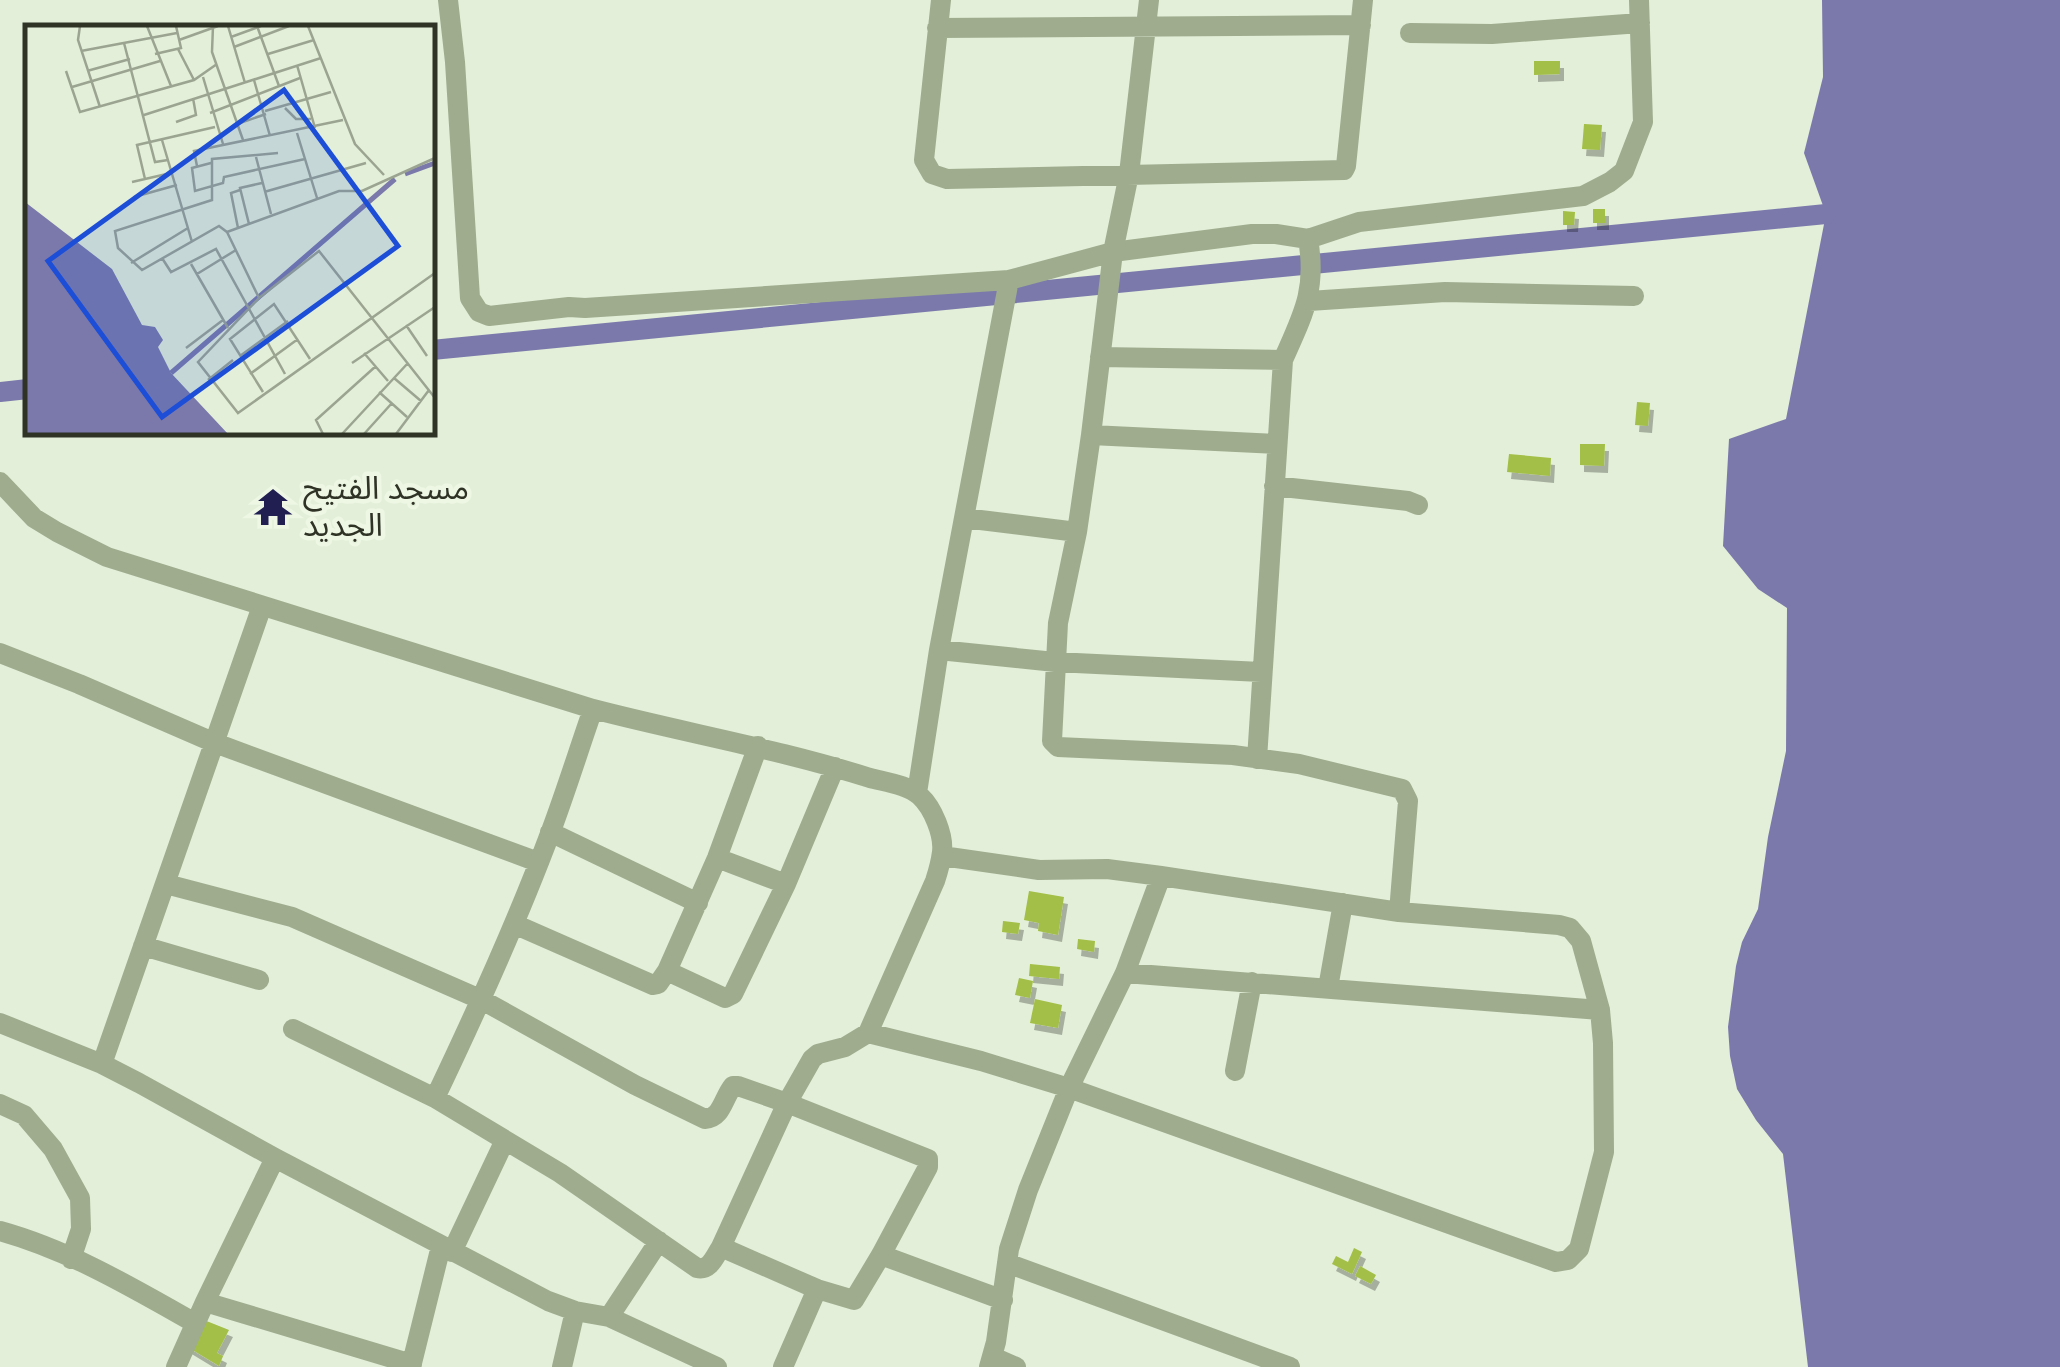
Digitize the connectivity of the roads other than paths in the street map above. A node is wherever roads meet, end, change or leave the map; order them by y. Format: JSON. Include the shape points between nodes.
{"nodes":[{"id":1,"x":448,"y":0,"type":"edge"},
{"id":2,"x":941,"y":0,"type":"edge"},
{"id":3,"x":1149,"y":0,"type":"edge"},
{"id":4,"x":1363,"y":0,"type":"edge"},
{"id":5,"x":1639,"y":0,"type":"edge"},
{"id":6,"x":1640,"y":24,"type":"junction"},
{"id":7,"x":1361,"y":25,"type":"junction"},
{"id":8,"x":1146,"y":26,"type":"junction"},
{"id":9,"x":937,"y":28,"type":"junction"},
{"id":10,"x":1410,"y":32,"type":"dead end"},
{"id":11,"x":1129,"y":174,"type":"junction"},
{"id":12,"x":1308,"y":239,"type":"junction"},
{"id":13,"x":1112,"y":252,"type":"junction"},
{"id":14,"x":1009,"y":280,"type":"junction"},
{"id":15,"x":1634,"y":296,"type":"dead end"},
{"id":16,"x":1309,"y":301,"type":"junction"},
{"id":17,"x":1100,"y":357,"type":"junction"},
{"id":18,"x":1283,"y":360,"type":"junction"},
{"id":19,"x":1092,"y":435,"type":"junction"},
{"id":20,"x":1278,"y":444,"type":"junction"},
{"id":21,"x":0,"y":482,"type":"edge"},
{"id":22,"x":1274,"y":486,"type":"junction"},
{"id":23,"x":1418,"y":506,"type":"dead end"},
{"id":24,"x":964,"y":518,"type":"junction"},
{"id":25,"x":1077,"y":532,"type":"junction"},
{"id":26,"x":262,"y":606,"type":"junction"},
{"id":27,"x":939,"y":650,"type":"junction"},
{"id":28,"x":0,"y":653,"type":"edge"},
{"id":29,"x":1055,"y":662,"type":"junction"},
{"id":30,"x":1261,"y":672,"type":"junction"},
{"id":31,"x":593,"y":708,"type":"junction"},
{"id":32,"x":216,"y":742,"type":"junction"},
{"id":33,"x":758,"y":746,"type":"junction"},
{"id":34,"x":1256,"y":759,"type":"junction"},
{"id":35,"x":835,"y":766,"type":"junction"},
{"id":36,"x":918,"y":792,"type":"junction"},
{"id":37,"x":550,"y":832,"type":"junction"},
{"id":38,"x":942,"y":856,"type":"junction"},
{"id":39,"x":717,"y":858,"type":"junction"},
{"id":40,"x":538,"y":862,"type":"junction"},
{"id":41,"x":1161,"y":876,"type":"junction"},
{"id":42,"x":166,"y":884,"type":"junction"},
{"id":43,"x":786,"y":884,"type":"junction"},
{"id":44,"x":698,"y":902,"type":"junction"},
{"id":45,"x":1343,"y":903,"type":"junction"},
{"id":46,"x":1399,"y":912,"type":"junction"},
{"id":47,"x":514,"y":924,"type":"junction"},
{"id":48,"x":144,"y":946,"type":"junction"},
{"id":49,"x":667,"y":972,"type":"junction"},
{"id":50,"x":1125,"y":972,"type":"junction"},
{"id":51,"x":259,"y":980,"type":"dead end"},
{"id":52,"x":1252,"y":982,"type":"junction"},
{"id":53,"x":1328,"y":988,"type":"junction"},
{"id":54,"x":482,"y":1000,"type":"junction"},
{"id":55,"x":1600,"y":1010,"type":"junction"},
{"id":56,"x":0,"y":1023,"type":"edge"},
{"id":57,"x":293,"y":1028,"type":"dead end"},
{"id":58,"x":868,"y":1033,"type":"junction"},
{"id":59,"x":102,"y":1064,"type":"junction"},
{"id":60,"x":1236,"y":1071,"type":"dead end"},
{"id":61,"x":1069,"y":1088,"type":"junction"},
{"id":62,"x":435,"y":1098,"type":"junction"},
{"id":63,"x":787,"y":1103,"type":"junction"},
{"id":64,"x":0,"y":1104,"type":"edge"},
{"id":65,"x":505,"y":1140,"type":"junction"},
{"id":66,"x":276,"y":1158,"type":"junction"},
{"id":67,"x":0,"y":1231,"type":"edge"},
{"id":68,"x":659,"y":1241,"type":"junction"},
{"id":69,"x":720,"y":1247,"type":"junction"},
{"id":70,"x":446,"y":1249,"type":"junction"},
{"id":71,"x":881,"y":1255,"type":"junction"},
{"id":72,"x":72,"y":1259,"type":"junction"},
{"id":73,"x":1007,"y":1263,"type":"junction"},
{"id":74,"x":817,"y":1289,"type":"junction"},
{"id":75,"x":1003,"y":1300,"type":"junction"},
{"id":76,"x":205,"y":1302,"type":"junction"},
{"id":77,"x":575,"y":1311,"type":"junction"},
{"id":78,"x":609,"y":1317,"type":"junction"},
{"id":79,"x":195,"y":1323,"type":"junction"},
{"id":80,"x":991,"y":1362,"type":"edge"},
{"id":81,"x":411,"y":1365,"type":"edge"},
{"id":82,"x":176,"y":1367,"type":"edge"},
{"id":83,"x":562,"y":1367,"type":"edge"},
{"id":84,"x":717,"y":1367,"type":"edge"},
{"id":85,"x":784,"y":1367,"type":"edge"},
{"id":86,"x":1016,"y":1367,"type":"edge"},
{"id":87,"x":1290,"y":1367,"type":"edge"}],
"edges":[{"from":1,"to":14,"type":"street","via":[[470,298],[479,312]]},
{"from":2,"to":9,"type":"street"},
{"from":3,"to":8,"type":"street"},
{"from":4,"to":7,"type":"street"},
{"from":5,"to":6,"type":"street"},
{"from":6,"to":10,"type":"street"},
{"from":6,"to":12,"type":"street","via":[[1643,122],[1624,170],[1610,182],[1583,196],[1359,222]]},
{"from":7,"to":8,"type":"street"},
{"from":7,"to":11,"type":"street","via":[[1344,170]]},
{"from":8,"to":9,"type":"street"},
{"from":8,"to":11,"type":"street"},
{"from":9,"to":11,"type":"street","via":[[924,160],[932,174]]},
{"from":11,"to":13,"type":"street"},
{"from":12,"to":13,"type":"street","via":[[1252,234]]},
{"from":12,"to":16,"type":"street"},
{"from":13,"to":14,"type":"street"},
{"from":13,"to":17,"type":"street"},
{"from":14,"to":24,"type":"street"},
{"from":15,"to":16,"type":"street","via":[[1445,292]]},
{"from":16,"to":18,"type":"street"},
{"from":17,"to":18,"type":"street"},
{"from":17,"to":19,"type":"street"},
{"from":18,"to":20,"type":"street"},
{"from":19,"to":20,"type":"street"},
{"from":19,"to":25,"type":"street"},
{"from":20,"to":22,"type":"street"},
{"from":21,"to":26,"type":"street","via":[[34,518],[90,549]]},
{"from":22,"to":23,"type":"street"},
{"from":22,"to":30,"type":"street"},
{"from":24,"to":25,"type":"street"},
{"from":24,"to":27,"type":"street"},
{"from":25,"to":29,"type":"street"},
{"from":26,"to":31,"type":"street"},
{"from":26,"to":32,"type":"street"},
{"from":27,"to":29,"type":"street"},
{"from":27,"to":36,"type":"street"},
{"from":28,"to":32,"type":"street"},
{"from":29,"to":30,"type":"street"},
{"from":29,"to":34,"type":"street","via":[[1055,746]]},
{"from":30,"to":34,"type":"street"},
{"from":31,"to":33,"type":"street"},
{"from":31,"to":37,"type":"street"},
{"from":32,"to":40,"type":"street"},
{"from":32,"to":42,"type":"street"},
{"from":33,"to":35,"type":"street"},
{"from":33,"to":39,"type":"street"},
{"from":34,"to":46,"type":"street","via":[[1402,789],[1408,800]]},
{"from":35,"to":36,"type":"street"},
{"from":35,"to":43,"type":"street"},
{"from":36,"to":38,"type":"street","via":[[934,818]]},
{"from":37,"to":40,"type":"street"},
{"from":37,"to":44,"type":"street"},
{"from":38,"to":41,"type":"street","via":[[1016,868]]},
{"from":38,"to":58,"type":"street"},
{"from":39,"to":43,"type":"street"},
{"from":39,"to":44,"type":"street"},
{"from":40,"to":47,"type":"street"},
{"from":41,"to":45,"type":"street"},
{"from":41,"to":50,"type":"street"},
{"from":42,"to":48,"type":"street"},
{"from":42,"to":54,"type":"street","via":[[292,918]]},
{"from":43,"to":49,"type":"street","via":[[729,998]]},
{"from":44,"to":49,"type":"street"},
{"from":45,"to":46,"type":"street"},
{"from":45,"to":53,"type":"street"},
{"from":46,"to":55,"type":"street","via":[[1570,928],[1581,941]]},
{"from":47,"to":49,"type":"street","via":[[653,985]]},
{"from":47,"to":54,"type":"street"},
{"from":48,"to":51,"type":"street"},
{"from":48,"to":59,"type":"street"},
{"from":50,"to":52,"type":"street"},
{"from":50,"to":61,"type":"street"},
{"from":52,"to":53,"type":"street"},
{"from":52,"to":60,"type":"street"},
{"from":53,"to":55,"type":"street"},
{"from":54,"to":62,"type":"street"},
{"from":54,"to":63,"type":"street","via":[[705,1119],[717,1114],[733,1086]]},
{"from":55,"to":61,"type":"street","via":[[1604,1152],[1579,1249],[1562,1262]]},
{"from":56,"to":59,"type":"street"},
{"from":57,"to":62,"type":"street"},
{"from":58,"to":61,"type":"street"},
{"from":58,"to":63,"type":"street","via":[[814,1056]]},
{"from":59,"to":66,"type":"street"},
{"from":61,"to":73,"type":"street"},
{"from":62,"to":65,"type":"street"},
{"from":63,"to":69,"type":"street"},
{"from":63,"to":71,"type":"street","via":[[928,1159]]},
{"from":64,"to":72,"type":"street","via":[[24,1115],[53,1149],[80,1198],[81,1229]]},
{"from":65,"to":68,"type":"street"},
{"from":65,"to":70,"type":"street"},
{"from":66,"to":70,"type":"street"},
{"from":66,"to":76,"type":"street"},
{"from":67,"to":72,"type":"street"},
{"from":68,"to":69,"type":"street","via":[[702,1269]]},
{"from":68,"to":78,"type":"street"},
{"from":69,"to":74,"type":"street"},
{"from":70,"to":77,"type":"street"},
{"from":70,"to":81,"type":"street"},
{"from":71,"to":74,"type":"street","via":[[854,1300]]},
{"from":71,"to":75,"type":"street"},
{"from":72,"to":79,"type":"street"},
{"from":73,"to":75,"type":"street"},
{"from":73,"to":87,"type":"street"},
{"from":74,"to":85,"type":"street"},
{"from":75,"to":80,"type":"street"},
{"from":76,"to":79,"type":"street"},
{"from":76,"to":81,"type":"street"},
{"from":77,"to":78,"type":"street"},
{"from":77,"to":83,"type":"street"},
{"from":78,"to":84,"type":"street"},
{"from":79,"to":82,"type":"street"},
{"from":80,"to":86,"type":"street"}]}
